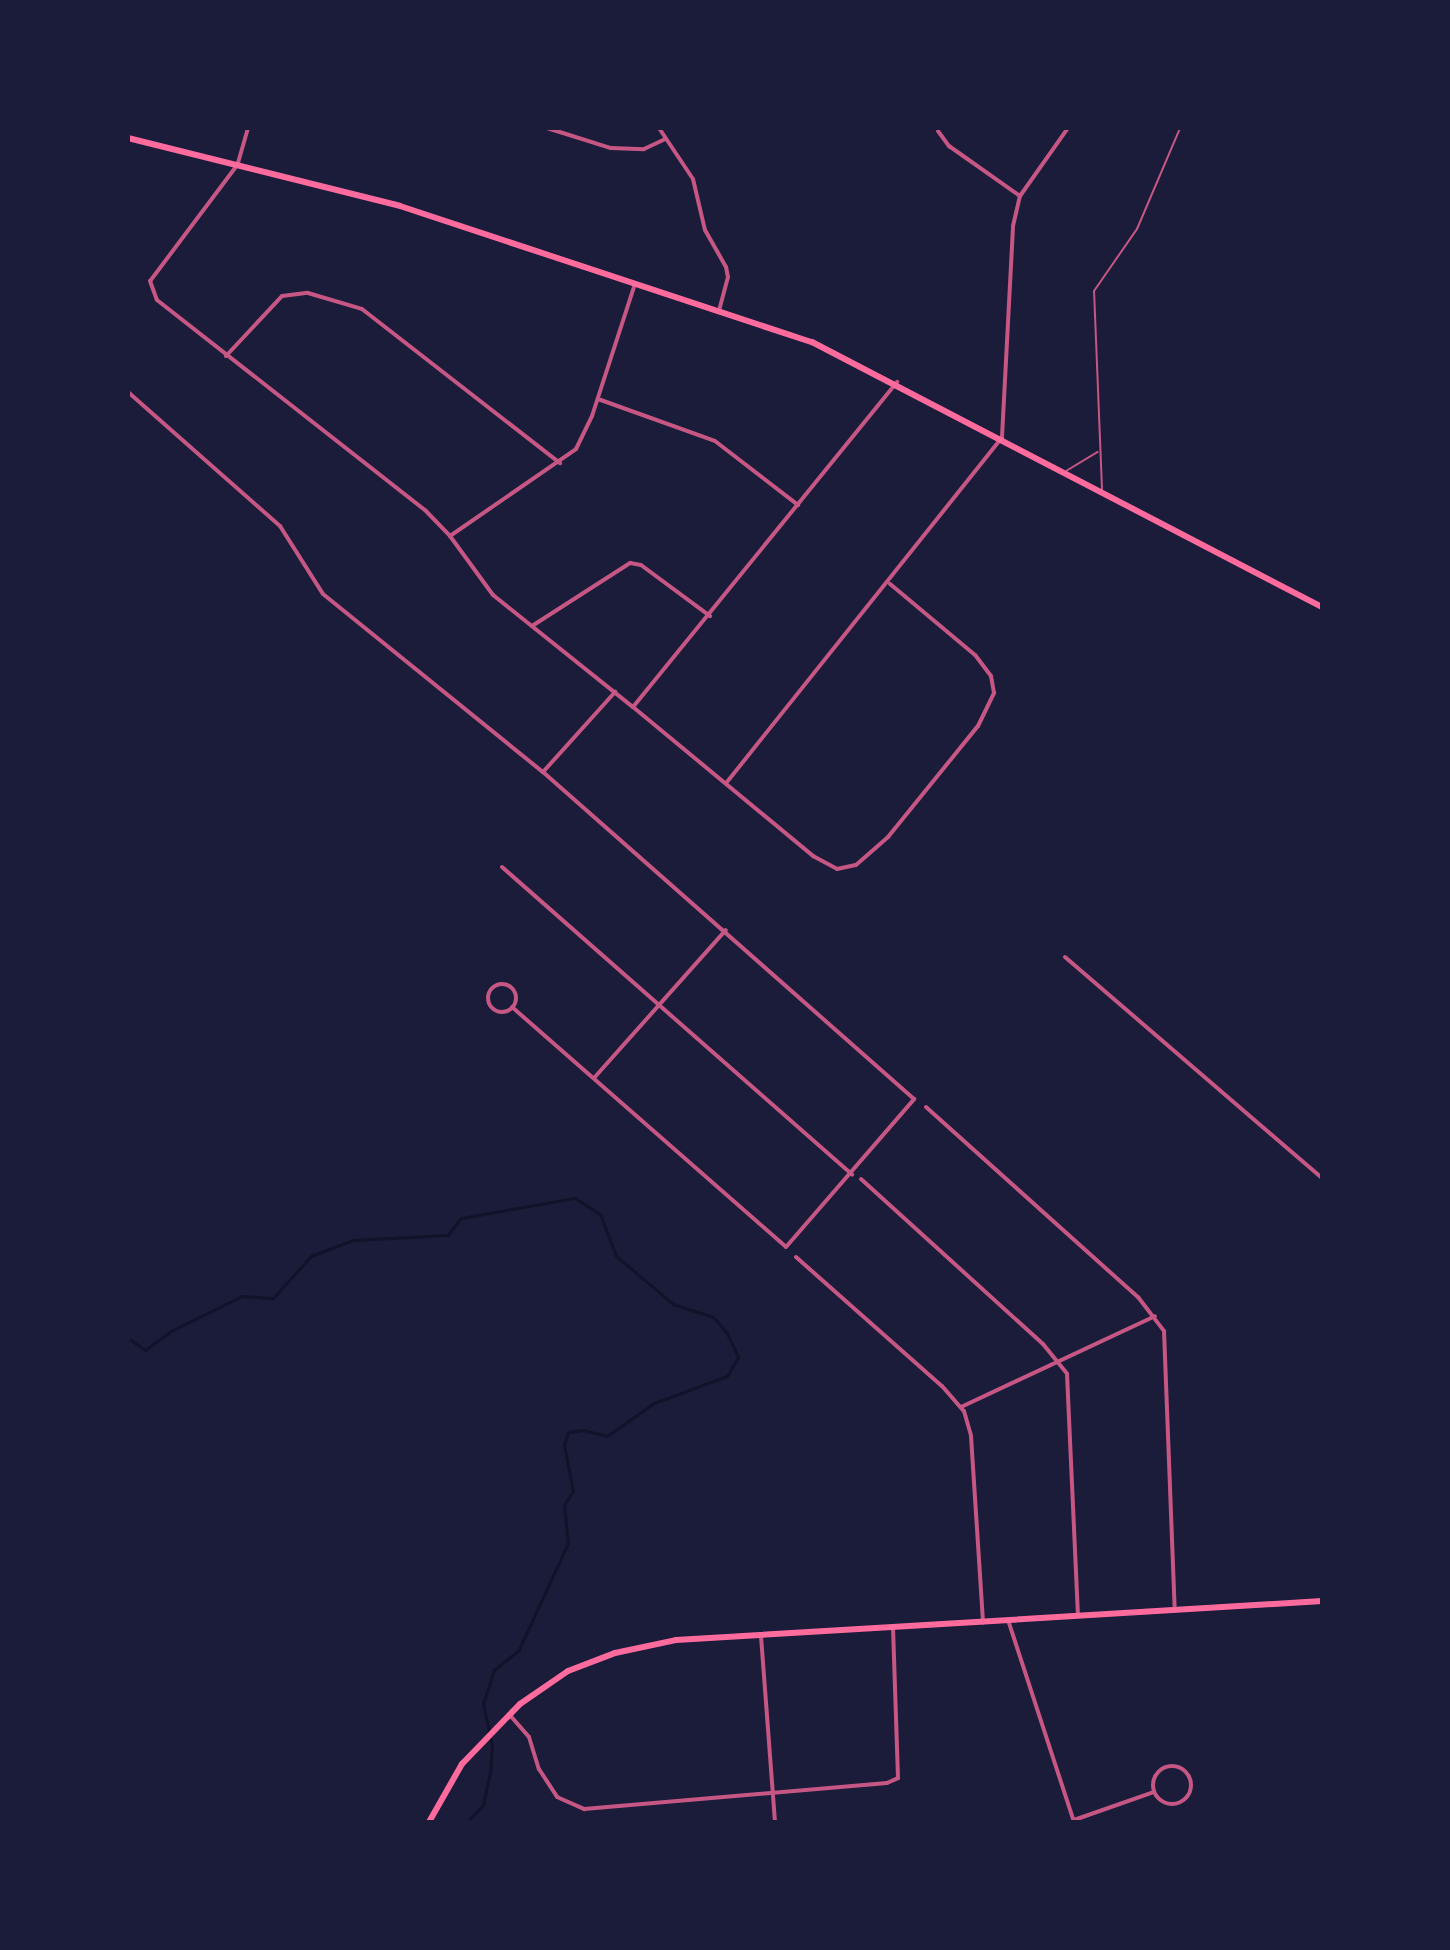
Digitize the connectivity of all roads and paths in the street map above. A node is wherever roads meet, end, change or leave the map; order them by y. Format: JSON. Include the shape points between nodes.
{"nodes":[{"id":1,"x":248,"y":128,"type":"edge"},
{"id":2,"x":547,"y":128,"type":"edge"},
{"id":3,"x":659,"y":128,"type":"edge"},
{"id":4,"x":921,"y":128,"type":"edge"},
{"id":5,"x":1068,"y":128,"type":"edge"},
{"id":6,"x":1180,"y":128,"type":"edge"},
{"id":7,"x":941,"y":129,"type":"edge"},
{"id":8,"x":128,"y":138,"type":"edge"},
{"id":9,"x":665,"y":139,"type":"junction"},
{"id":10,"x":238,"y":164,"type":"junction"},
{"id":11,"x":1020,"y":196,"type":"junction"},
{"id":12,"x":635,"y":284,"type":"junction"},
{"id":13,"x":719,"y":312,"type":"junction"},
{"id":14,"x":226,"y":356,"type":"junction"},
{"id":15,"x":897,"y":382,"type":"junction"},
{"id":16,"x":128,"y":392,"type":"edge"},
{"id":17,"x":598,"y":399,"type":"junction"},
{"id":18,"x":1002,"y":437,"type":"junction"},
{"id":19,"x":1098,"y":451,"type":"junction"},
{"id":20,"x":560,"y":463,"type":"junction"},
{"id":21,"x":1066,"y":471,"type":"junction"},
{"id":22,"x":1102,"y":490,"type":"junction"},
{"id":23,"x":799,"y":506,"type":"junction"},
{"id":24,"x":450,"y":536,"type":"junction"},
{"id":25,"x":890,"y":583,"type":"junction"},
{"id":26,"x":1322,"y":607,"type":"edge"},
{"id":27,"x":710,"y":616,"type":"junction"},
{"id":28,"x":532,"y":626,"type":"junction"},
{"id":29,"x":615,"y":692,"type":"junction"},
{"id":30,"x":633,"y":707,"type":"junction"},
{"id":31,"x":543,"y":772,"type":"junction"},
{"id":32,"x":727,"y":782,"type":"junction"},
{"id":33,"x":502,"y":867,"type":"dead end"},
{"id":34,"x":726,"y":930,"type":"junction"},
{"id":35,"x":1065,"y":957,"type":"dead end"},
{"id":36,"x":661,"y":1003,"type":"junction"},
{"id":37,"x":512,"y":1007,"type":"junction"},
{"id":38,"x":594,"y":1078,"type":"junction"},
{"id":39,"x":926,"y":1107,"type":"dead end"},
{"id":40,"x":852,"y":1175,"type":"junction"},
{"id":41,"x":1322,"y":1178,"type":"edge"},
{"id":42,"x":861,"y":1179,"type":"dead end"},
{"id":43,"x":796,"y":1257,"type":"dead end"},
{"id":44,"x":1155,"y":1316,"type":"junction"},
{"id":45,"x":1057,"y":1358,"type":"junction"},
{"id":46,"x":961,"y":1407,"type":"junction"},
{"id":47,"x":1321,"y":1602,"type":"edge"},
{"id":48,"x":1175,"y":1611,"type":"junction"},
{"id":49,"x":1078,"y":1618,"type":"junction"},
{"id":50,"x":1009,"y":1623,"type":"junction"},
{"id":51,"x":983,"y":1624,"type":"junction"},
{"id":52,"x":893,"y":1629,"type":"junction"},
{"id":53,"x":761,"y":1636,"type":"junction"},
{"id":54,"x":509,"y":1714,"type":"junction"},
{"id":55,"x":774,"y":1789,"type":"junction"},
{"id":56,"x":1154,"y":1792,"type":"junction"},
{"id":57,"x":1074,"y":1821,"type":"edge"},
{"id":58,"x":429,"y":1822,"type":"edge"},
{"id":59,"x":775,"y":1822,"type":"edge"}],
"edges":[{"from":1,"to":10,"type":"street"},
{"from":2,"to":9,"type":"street","via":[[611,148],[644,149]]},
{"from":3,"to":9,"type":"street"},
{"from":4,"to":7,"type":"street"},
{"from":5,"to":11,"type":"street"},
{"from":6,"to":19,"type":"lane","via":[[1137,229],[1094,291]]},
{"from":7,"to":11,"type":"street","via":[[949,146]]},
{"from":8,"to":10,"type":"main road"},
{"from":9,"to":13,"type":"street","via":[[693,179],[705,230],[726,267]]},
{"from":10,"to":12,"type":"main road","via":[[400,206]]},
{"from":10,"to":14,"type":"street","via":[[150,281],[157,300]]},
{"from":11,"to":18,"type":"street","via":[[1013,226]]},
{"from":12,"to":13,"type":"main road"},
{"from":12,"to":17,"type":"street"},
{"from":13,"to":15,"type":"main road","via":[[812,342]]},
{"from":14,"to":20,"type":"street","via":[[282,296],[308,293],[362,309]]},
{"from":14,"to":24,"type":"street","via":[[425,510]]},
{"from":15,"to":18,"type":"main road"},
{"from":15,"to":23,"type":"street"},
{"from":16,"to":31,"type":"street","via":[[280,526],[323,594]]},
{"from":17,"to":20,"type":"street","via":[[576,449]]},
{"from":17,"to":23,"type":"street","via":[[715,441]]},
{"from":18,"to":21,"type":"main road"},
{"from":18,"to":25,"type":"street"},
{"from":19,"to":21,"type":"lane"},
{"from":19,"to":22,"type":"lane"},
{"from":20,"to":24,"type":"street"},
{"from":21,"to":22,"type":"main road"},
{"from":22,"to":26,"type":"main road"},
{"from":23,"to":27,"type":"street"},
{"from":24,"to":28,"type":"street","via":[[493,595]]},
{"from":25,"to":32,"type":"street"},
{"from":25,"to":32,"type":"street","via":[[975,655],[994,687],[988,713],[899,824],[861,862],[837,869],[813,856]]},
{"from":27,"to":28,"type":"street","via":[[641,565],[630,563]]},
{"from":27,"to":30,"type":"street"},
{"from":28,"to":29,"type":"street"},
{"from":29,"to":30,"type":"street"},
{"from":29,"to":31,"type":"street"},
{"from":30,"to":32,"type":"street"},
{"from":31,"to":34,"type":"street"},
{"from":33,"to":36,"type":"street"},
{"from":34,"to":36,"type":"street"},
{"from":34,"to":40,"type":"street","via":[[914,1099]]},
{"from":35,"to":41,"type":"street"},
{"from":36,"to":38,"type":"street"},
{"from":36,"to":40,"type":"street"},
{"from":37,"to":37,"type":"street","via":[[510,988],[491,990],[488,1001],[494,1010]]},
{"from":37,"to":38,"type":"street"},
{"from":38,"to":40,"type":"street","via":[[786,1247]]},
{"from":39,"to":44,"type":"street"},
{"from":42,"to":45,"type":"street"},
{"from":43,"to":46,"type":"street"},
{"from":44,"to":45,"type":"street"},
{"from":44,"to":48,"type":"street","via":[[1166,1339]]},
{"from":45,"to":46,"type":"street"},
{"from":45,"to":49,"type":"street","via":[[1070,1388]]},
{"from":46,"to":51,"type":"street","via":[[971,1436]]},
{"from":47,"to":48,"type":"main road"},
{"from":48,"to":49,"type":"main road"},
{"from":49,"to":50,"type":"main road"},
{"from":50,"to":51,"type":"main road"},
{"from":50,"to":57,"type":"street"},
{"from":51,"to":52,"type":"main road"},
{"from":52,"to":53,"type":"main road"},
{"from":52,"to":55,"type":"street","via":[[898,1778],[887,1783]]},
{"from":53,"to":54,"type":"main road","via":[[676,1640],[615,1653],[539,1688]]},
{"from":53,"to":55,"type":"street"},
{"from":54,"to":55,"type":"street","via":[[529,1737],[539,1769],[557,1797],[584,1809]]},
{"from":54,"to":58,"type":"main road","via":[[462,1764]]},
{"from":55,"to":59,"type":"street"},
{"from":56,"to":56,"type":"street","via":[[1164,1802],[1178,1803],[1189,1794],[1190,1780],[1181,1769],[1166,1768],[1155,1777]]},
{"from":56,"to":57,"type":"street"}]}
